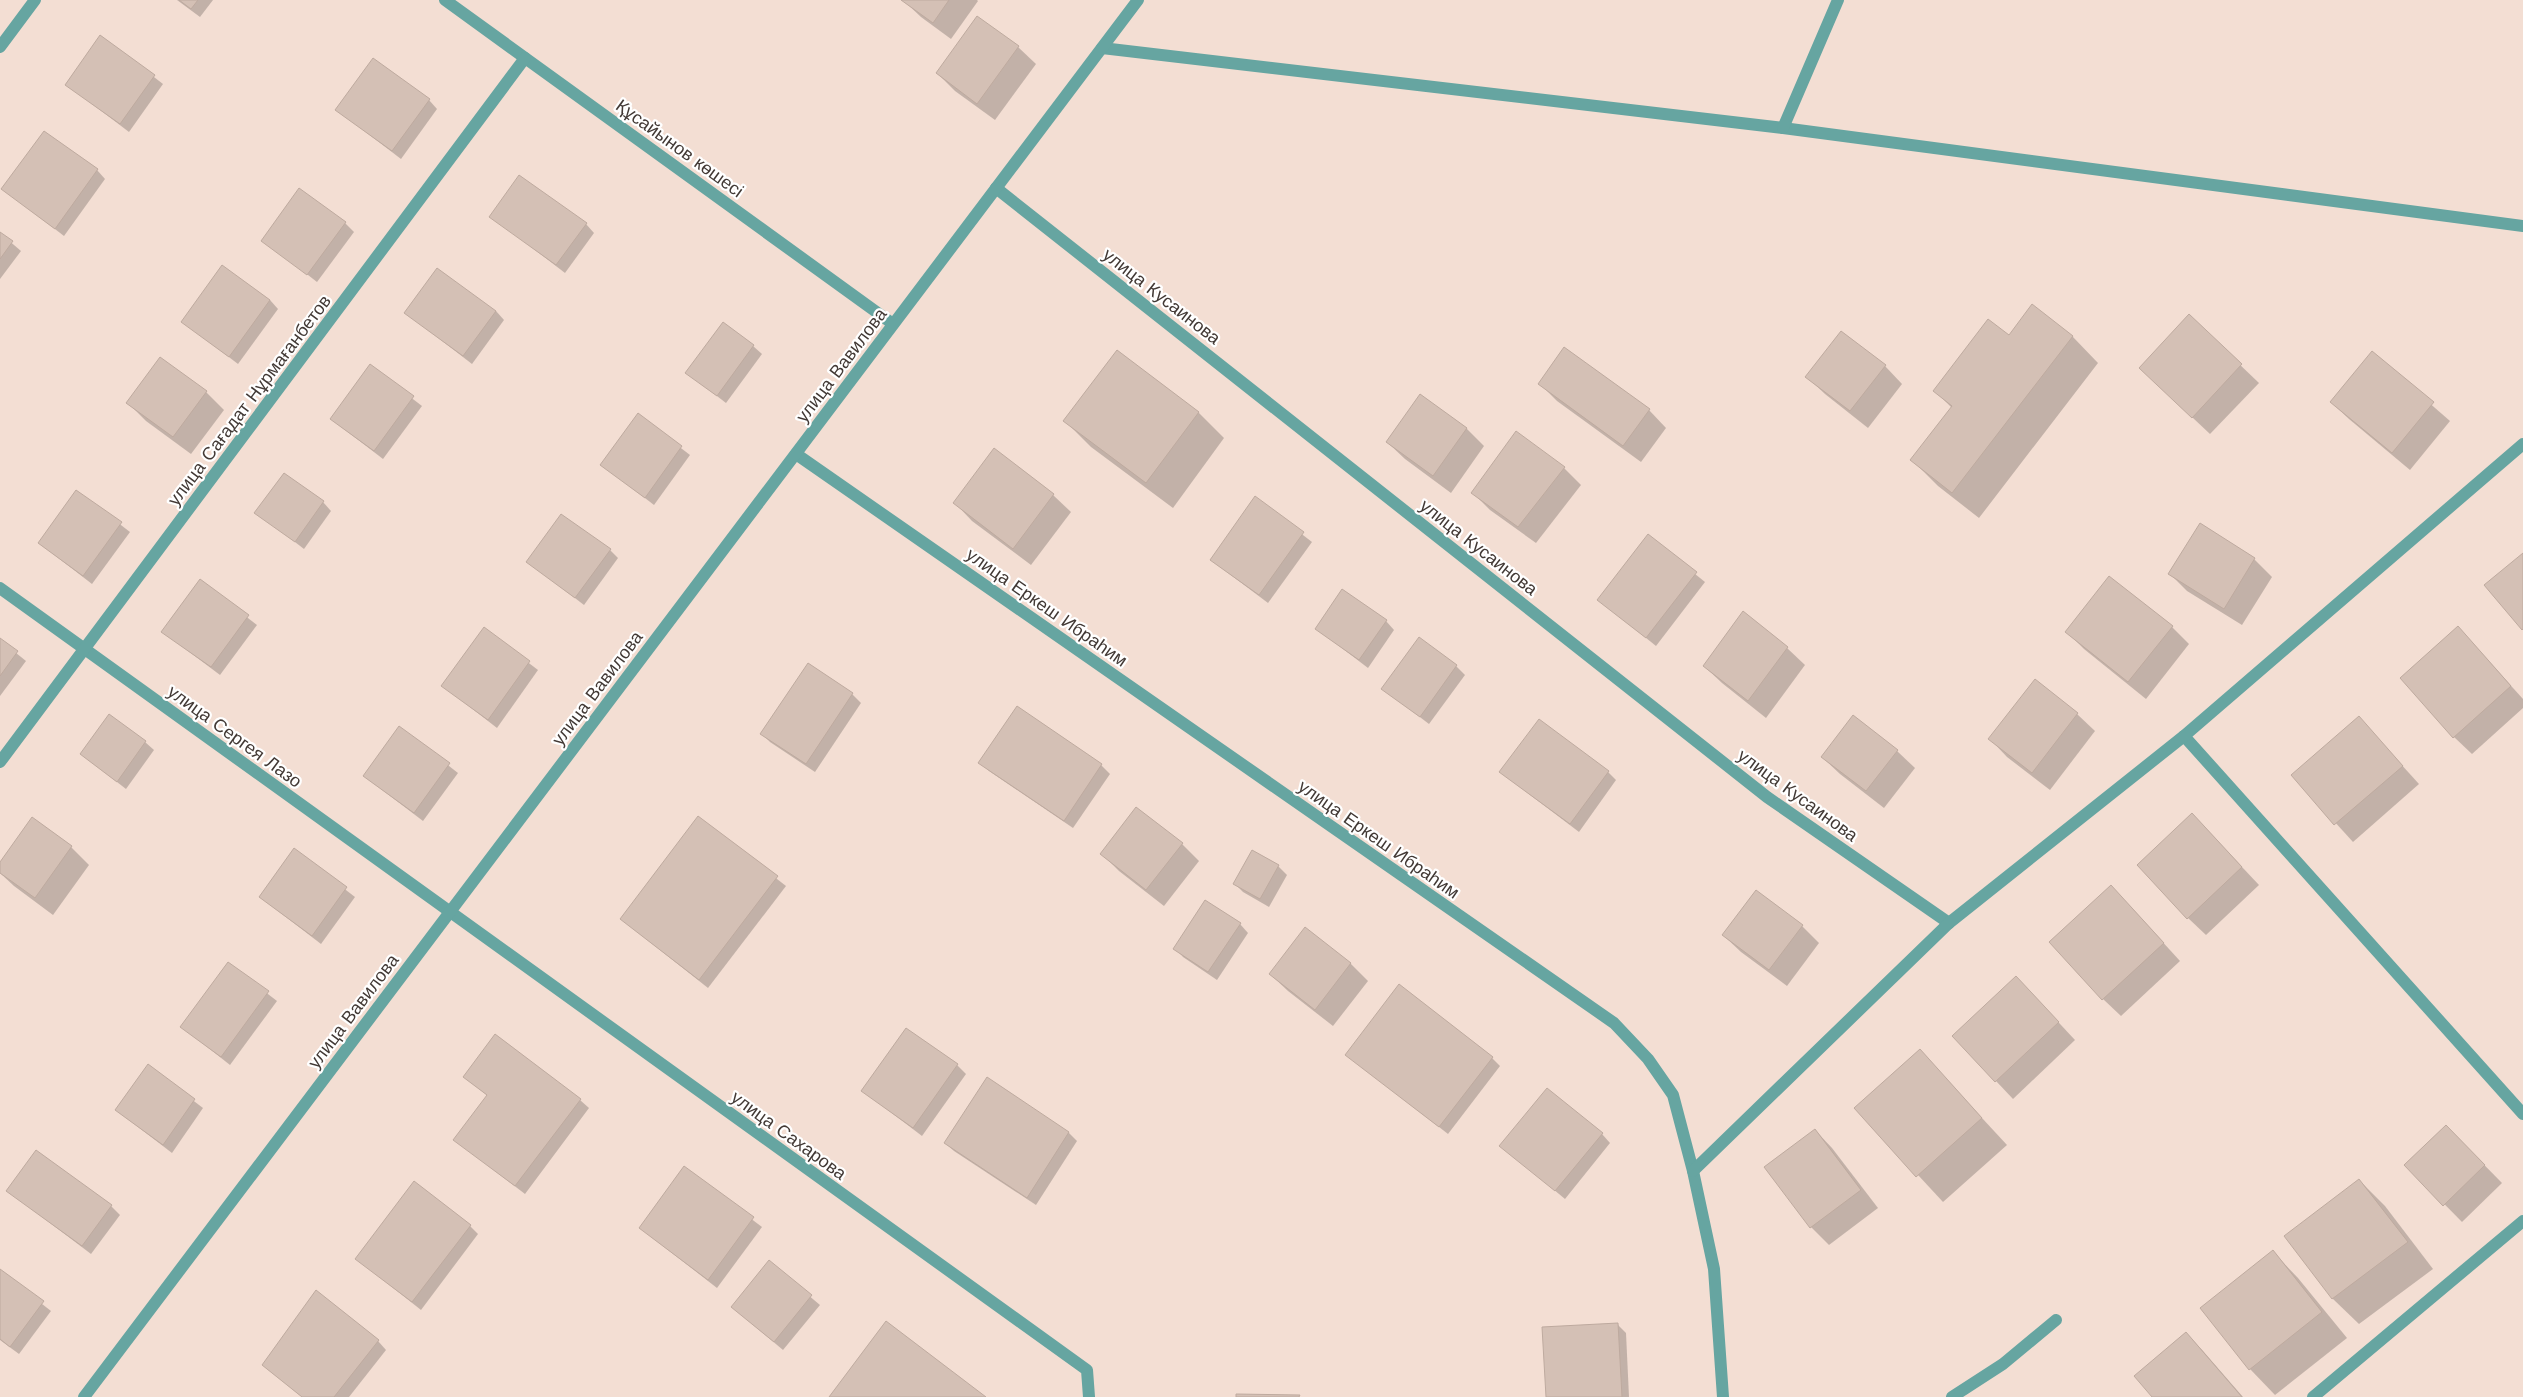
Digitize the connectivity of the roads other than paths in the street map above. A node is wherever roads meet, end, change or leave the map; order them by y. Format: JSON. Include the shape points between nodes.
{"nodes":[{"id":1,"x":35,"y":0,"type":"edge"},
{"id":2,"x":445,"y":0,"type":"edge"},
{"id":3,"x":1138,"y":0,"type":"edge"},
{"id":4,"x":1838,"y":0,"type":"edge"},
{"id":5,"x":0,"y":46,"type":"edge"},
{"id":6,"x":1102,"y":48,"type":"junction"},
{"id":7,"x":526,"y":58,"type":"junction"},
{"id":8,"x":1783,"y":128,"type":"junction"},
{"id":9,"x":996,"y":188,"type":"junction"},
{"id":10,"x":2523,"y":226,"type":"edge"},
{"id":11,"x":894,"y":324,"type":"junction"},
{"id":12,"x":2523,"y":444,"type":"edge"},
{"id":13,"x":796,"y":454,"type":"junction"},
{"id":14,"x":0,"y":588,"type":"edge"},
{"id":15,"x":85,"y":650,"type":"junction"},
{"id":16,"x":2184,"y":736,"type":"junction"},
{"id":17,"x":0,"y":762,"type":"edge"},
{"id":18,"x":449,"y":913,"type":"junction"},
{"id":19,"x":1949,"y":923,"type":"junction"},
{"id":20,"x":2523,"y":1114,"type":"edge"},
{"id":21,"x":1693,"y":1171,"type":"junction"},
{"id":22,"x":2523,"y":1221,"type":"edge"},
{"id":23,"x":2056,"y":1320,"type":"dead end"},
{"id":24,"x":84,"y":1397,"type":"edge"},
{"id":25,"x":1089,"y":1397,"type":"edge"},
{"id":26,"x":1723,"y":1397,"type":"edge"},
{"id":27,"x":1952,"y":1397,"type":"edge"},
{"id":28,"x":2313,"y":1397,"type":"edge"}],
"edges":[{"from":1,"to":5,"type":"street"},
{"from":2,"to":7,"type":"street","name":"Құсайынов көшесі"},
{"from":3,"to":6,"type":"street","name":"улица Вавилова"},
{"from":4,"to":8,"type":"street"},
{"from":6,"to":8,"type":"street"},
{"from":6,"to":9,"type":"street","name":"улица Вавилова"},
{"from":7,"to":11,"type":"street","name":"Құсайынов көшесі"},
{"from":7,"to":15,"type":"street","name":"улица Сағадат Нұрмағанбетов"},
{"from":8,"to":10,"type":"street"},
{"from":9,"to":11,"type":"street","name":"улица Вавилова"},
{"from":9,"to":19,"type":"street","name":"улица Кусаинова","via":[[1767,797]]},
{"from":11,"to":13,"type":"street","name":"улица Вавилова"},
{"from":12,"to":16,"type":"street"},
{"from":13,"to":18,"type":"street","name":"улица Вавилова"},
{"from":13,"to":21,"type":"street","name":"улица Еркеш Ибраһим","via":[[1614,1023],[1648,1059],[1673,1095]]},
{"from":14,"to":15,"type":"street","name":"улица Сергея Лазо"},
{"from":15,"to":17,"type":"street","name":"улица Сағадат Нұрмағанбетов"},
{"from":15,"to":18,"type":"street","name":"улица Сергея Лазо"},
{"from":16,"to":19,"type":"street"},
{"from":16,"to":20,"type":"street"},
{"from":18,"to":24,"type":"street","name":"улица Вавилова"},
{"from":18,"to":25,"type":"street","name":"улица Сахарова","via":[[1087,1370]]},
{"from":19,"to":21,"type":"street"},
{"from":21,"to":26,"type":"street","name":"улица Еркеш Ибраһим","via":[[1714,1269]]},
{"from":22,"to":28,"type":"street"},
{"from":23,"to":27,"type":"street","via":[[2003,1364]]}]}
